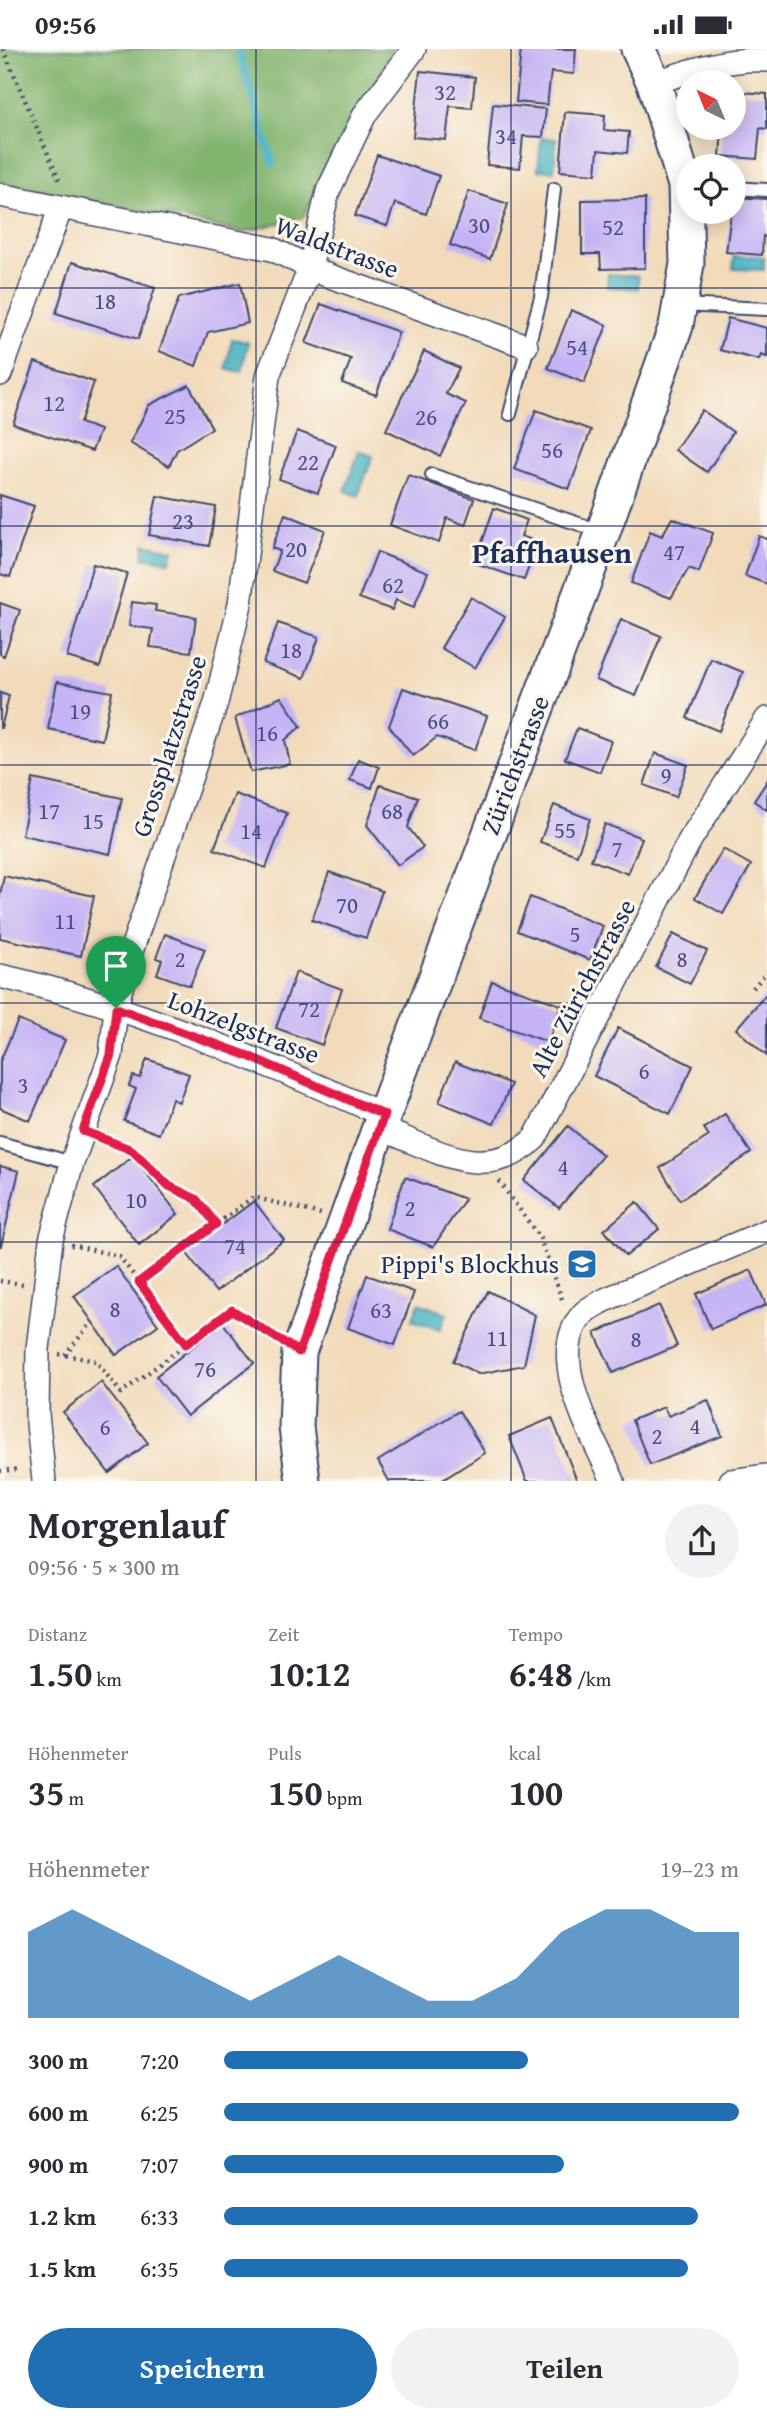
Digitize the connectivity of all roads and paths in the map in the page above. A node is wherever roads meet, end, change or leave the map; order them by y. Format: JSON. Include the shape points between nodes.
{"nodes":[{"id":1,"x":4,"y":49,"type":"edge"},
{"id":2,"x":414,"y":49,"type":"edge"},
{"id":3,"x":638,"y":49,"type":"edge"},
{"id":4,"x":756,"y":56,"type":"edge"},
{"id":5,"x":654,"y":83,"type":"junction"},
{"id":6,"x":677,"y":154,"type":"edge"},
{"id":7,"x":554,"y":189,"type":"dead end"},
{"id":8,"x":746,"y":189,"type":"edge"},
{"id":9,"x":767,"y":190,"type":"edge"},
{"id":10,"x":0,"y":195,"type":"edge"},
{"id":11,"x":61,"y":208,"type":"junction"},
{"id":12,"x":687,"y":224,"type":"edge"},
{"id":13,"x":310,"y":268,"type":"junction"},
{"id":14,"x":680,"y":305,"type":"junction"},
{"id":15,"x":767,"y":309,"type":"edge"},
{"id":16,"x":526,"y":346,"type":"junction"},
{"id":17,"x":0,"y":374,"type":"edge"},
{"id":18,"x":510,"y":414,"type":"dead end"},
{"id":19,"x":432,"y":475,"type":"dead end"},
{"id":20,"x":603,"y":532,"type":"junction"},
{"id":21,"x":767,"y":719,"type":"edge"},
{"id":22,"x":767,"y":972,"type":"edge"},
{"id":23,"x":0,"y":976,"type":"edge"},
{"id":24,"x":754,"y":988,"type":"dead end"},
{"id":25,"x":116,"y":1008,"type":"junction"},
{"id":26,"x":382,"y":1121,"type":"junction"},
{"id":27,"x":83,"y":1131,"type":"junction"},
{"id":28,"x":0,"y":1143,"type":"edge"},
{"id":29,"x":72,"y":1163,"type":"junction"},
{"id":30,"x":487,"y":1164,"type":"junction"},
{"id":31,"x":345,"y":1220,"type":"junction"},
{"id":32,"x":216,"y":1224,"type":"junction"},
{"id":33,"x":767,"y":1231,"type":"edge"},
{"id":34,"x":51,"y":1240,"type":"junction"},
{"id":35,"x":139,"y":1282,"type":"junction"},
{"id":36,"x":92,"y":1322,"type":"dead end"},
{"id":37,"x":573,"y":1329,"type":"junction"},
{"id":38,"x":186,"y":1344,"type":"junction"},
{"id":39,"x":38,"y":1349,"type":"junction"},
{"id":40,"x":299,"y":1352,"type":"junction"},
{"id":41,"x":65,"y":1355,"type":"junction"},
{"id":42,"x":767,"y":1476,"type":"edge"},
{"id":43,"x":44,"y":1481,"type":"edge"},
{"id":44,"x":303,"y":1481,"type":"edge"},
{"id":45,"x":613,"y":1481,"type":"edge"},
{"id":46,"x":732,"y":1481,"type":"edge"}],
"edges":[{"from":1,"to":11,"type":"path","via":[[61,185]]},
{"from":2,"to":13,"type":"street","name":"Grossplatzstrasse","via":[[365,114],[328,191]]},
{"from":3,"to":5,"type":"street","name":"Zürichstrasse"},
{"from":4,"to":5,"type":"street","via":[[704,66]]},
{"from":5,"to":6,"type":"street","name":"Zürichstrasse"},
{"from":7,"to":16,"type":"lane","via":[[541,297]]},
{"from":8,"to":9,"type":"lane"},
{"from":10,"to":11,"type":"street","name":"Waldstrasse"},
{"from":11,"to":13,"type":"street","name":"Waldstrasse","via":[[272,249]]},
{"from":11,"to":17,"type":"street"},
{"from":12,"to":14,"type":"street","name":"Zürichstrasse"},
{"from":13,"to":16,"type":"street","name":"Waldstrasse"},
{"from":13,"to":25,"type":"street","name":"Grossplatzstrasse","via":[[268,376],[240,604],[216,703],[128,960]]},
{"from":14,"to":15,"type":"lane"},
{"from":14,"to":20,"type":"street","name":"Zürichstrasse","via":[[667,355]]},
{"from":16,"to":18,"type":"lane"},
{"from":19,"to":20,"type":"lane"},
{"from":20,"to":26,"type":"street","name":"Zürichstrasse"},
{"from":21,"to":30,"type":"street","name":"Alte Zürichstrasse","via":[[690,840],[535,1139],[506,1159]]},
{"from":22,"to":24,"type":"path"},
{"from":23,"to":25,"type":"street","name":"Lohzelgstrasse","via":[[75,993]]},
{"from":25,"to":26,"type":"street","name":"Lohzelgstrasse","via":[[246,1055]]},
{"from":25,"to":27,"type":"street","name":"Grossplatzstrasse","via":[[111,1055]]},
{"from":26,"to":30,"type":"street","via":[[472,1163]]},
{"from":26,"to":31,"type":"street","name":"Zürichstrasse"},
{"from":27,"to":29,"type":"street","name":"Grossplatzstrasse"},
{"from":27,"to":32,"type":"path","via":[[132,1150],[169,1186],[196,1199]]},
{"from":28,"to":29,"type":"lane"},
{"from":29,"to":34,"type":"street","name":"Grossplatzstrasse"},
{"from":30,"to":37,"type":"path","via":[[540,1238]]},
{"from":31,"to":32,"type":"path","via":[[253,1196]]},
{"from":31,"to":40,"type":"street","name":"Zürichstrasse"},
{"from":32,"to":35,"type":"path"},
{"from":33,"to":37,"type":"street","via":[[607,1299],[585,1312]]},
{"from":34,"to":35,"type":"path","via":[[119,1256]]},
{"from":34,"to":39,"type":"street","name":"Grossplatzstrasse"},
{"from":35,"to":38,"type":"path"},
{"from":36,"to":41,"type":"path"},
{"from":37,"to":45,"type":"street","via":[[568,1352],[570,1381]]},
{"from":38,"to":40,"type":"path","via":[[232,1310]]},
{"from":38,"to":41,"type":"path","via":[[121,1392],[96,1361]]},
{"from":39,"to":41,"type":"path"},
{"from":39,"to":43,"type":"street","name":"Grossplatzstrasse","via":[[37,1414]]},
{"from":40,"to":44,"type":"street","name":"Zürichstrasse","via":[[296,1427]]},
{"from":42,"to":46,"type":"street"}]}
